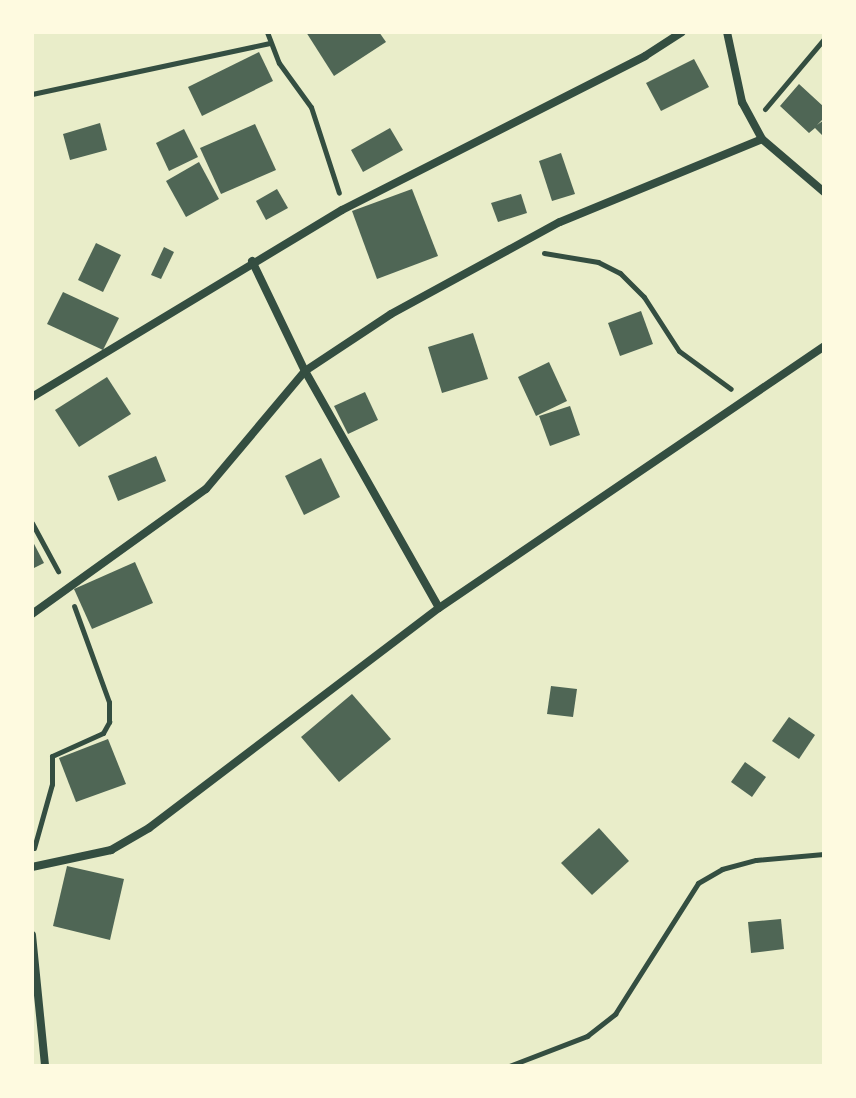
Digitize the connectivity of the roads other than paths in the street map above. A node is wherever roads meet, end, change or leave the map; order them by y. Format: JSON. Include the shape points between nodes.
{"nodes":[{"id":1,"x":682,"y":32,"type":"edge"},
{"id":2,"x":727,"y":32,"type":"edge"},
{"id":3,"x":762,"y":139,"type":"junction"},
{"id":4,"x":824,"y":192,"type":"edge"},
{"id":5,"x":252,"y":261,"type":"junction"},
{"id":6,"x":824,"y":346,"type":"edge"},
{"id":7,"x":305,"y":371,"type":"junction"},
{"id":8,"x":32,"y":397,"type":"edge"},
{"id":9,"x":439,"y":608,"type":"junction"},
{"id":10,"x":32,"y":614,"type":"edge"},
{"id":11,"x":32,"y":864,"type":"edge"},
{"id":12,"x":32,"y":935,"type":"edge"},
{"id":13,"x":45,"y":1066,"type":"edge"}],
"edges":[{"from":1,"to":5,"type":"street"},
{"from":2,"to":3,"type":"street","via":[[738,91]]},
{"from":3,"to":4,"type":"street"},
{"from":3,"to":7,"type":"street","via":[[508,247]]},
{"from":5,"to":7,"type":"street"},
{"from":5,"to":8,"type":"street"},
{"from":6,"to":9,"type":"street"},
{"from":7,"to":9,"type":"street"},
{"from":7,"to":10,"type":"street","via":[[206,489]]},
{"from":9,"to":11,"type":"street","via":[[149,828],[111,850]]},
{"from":12,"to":13,"type":"street"}]}
